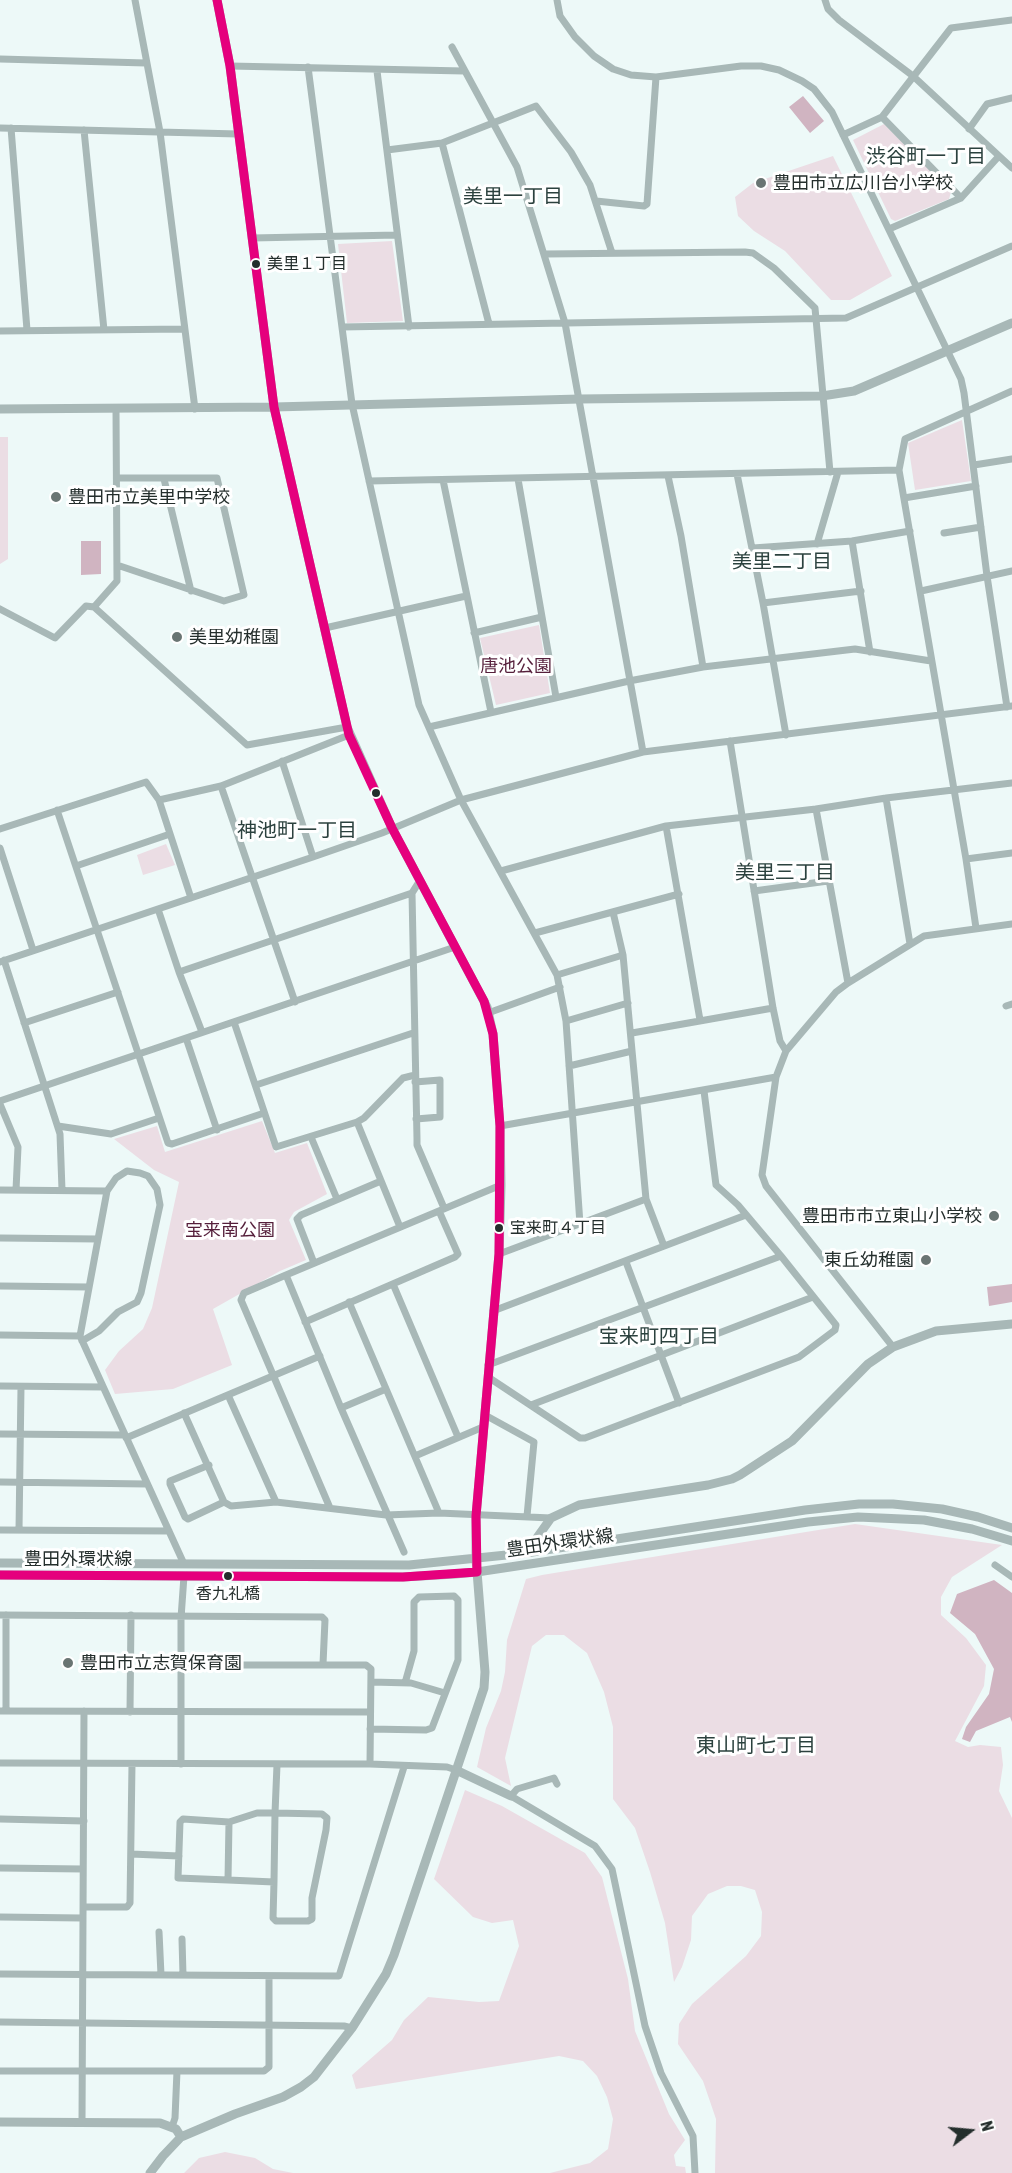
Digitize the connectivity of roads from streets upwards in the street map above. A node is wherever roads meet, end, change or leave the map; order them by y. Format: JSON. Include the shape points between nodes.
{"nodes":[{"id":1,"x":135,"y":0,"type":"edge"},
{"id":2,"x":217,"y":0,"type":"edge"},
{"id":3,"x":557,"y":0,"type":"edge"},
{"id":4,"x":825,"y":0,"type":"edge"},
{"id":5,"x":1012,"y":20,"type":"edge"},
{"id":6,"x":452,"y":47,"type":"dead end"},
{"id":7,"x":0,"y":59,"type":"edge"},
{"id":8,"x":146,"y":63,"type":"junction"},
{"id":9,"x":230,"y":66,"type":"junction"},
{"id":10,"x":308,"y":68,"type":"junction"},
{"id":11,"x":378,"y":71,"type":"junction"},
{"id":12,"x":464,"y":71,"type":"junction"},
{"id":13,"x":913,"y":76,"type":"junction"},
{"id":14,"x":656,"y":77,"type":"junction"},
{"id":15,"x":1012,"y":98,"type":"edge"},
{"id":16,"x":882,"y":117,"type":"junction"},
{"id":17,"x":493,"y":123,"type":"junction"},
{"id":18,"x":0,"y":128,"type":"edge"},
{"id":19,"x":10,"y":128,"type":"junction"},
{"id":20,"x":969,"y":129,"type":"junction"},
{"id":21,"x":84,"y":130,"type":"junction"},
{"id":22,"x":160,"y":132,"type":"junction"},
{"id":23,"x":238,"y":134,"type":"junction"},
{"id":24,"x":843,"y":135,"type":"junction"},
{"id":25,"x":442,"y":143,"type":"junction"},
{"id":26,"x":387,"y":150,"type":"junction"},
{"id":27,"x":999,"y":156,"type":"junction"},
{"id":28,"x":1012,"y":168,"type":"edge"},
{"id":29,"x":961,"y":198,"type":"junction"},
{"id":30,"x":596,"y":201,"type":"junction"},
{"id":31,"x":889,"y":229,"type":"junction"},
{"id":32,"x":329,"y":235,"type":"junction"},
{"id":33,"x":397,"y":235,"type":"junction"},
{"id":34,"x":252,"y":238,"type":"junction"},
{"id":35,"x":1012,"y":246,"type":"edge"},
{"id":36,"x":612,"y":253,"type":"junction"},
{"id":37,"x":545,"y":254,"type":"junction"},
{"id":38,"x":916,"y":287,"type":"junction"},
{"id":39,"x":815,"y":319,"type":"junction"},
{"id":40,"x":565,"y":323,"type":"junction"},
{"id":41,"x":1012,"y":323,"type":"edge"},
{"id":42,"x":489,"y":324,"type":"junction"},
{"id":43,"x":342,"y":327,"type":"junction"},
{"id":44,"x":409,"y":327,"type":"junction"},
{"id":45,"x":184,"y":329,"type":"junction"},
{"id":46,"x":27,"y":330,"type":"junction"},
{"id":47,"x":104,"y":330,"type":"junction"},
{"id":48,"x":0,"y":331,"type":"edge"},
{"id":49,"x":948,"y":350,"type":"junction"},
{"id":50,"x":1012,"y":391,"type":"edge"},
{"id":51,"x":822,"y":396,"type":"junction"},
{"id":52,"x":580,"y":399,"type":"junction"},
{"id":53,"x":352,"y":404,"type":"junction"},
{"id":54,"x":274,"y":407,"type":"junction"},
{"id":55,"x":195,"y":408,"type":"junction"},
{"id":56,"x":0,"y":409,"type":"edge"},
{"id":57,"x":116,"y":409,"type":"junction"},
{"id":58,"x":965,"y":411,"type":"junction"},
{"id":59,"x":1012,"y":459,"type":"edge"},
{"id":60,"x":974,"y":465,"type":"junction"},
{"id":61,"x":899,"y":470,"type":"junction"},
{"id":62,"x":830,"y":472,"type":"junction"},
{"id":63,"x":838,"y":472,"type":"junction"},
{"id":64,"x":737,"y":474,"type":"junction"},
{"id":65,"x":593,"y":476,"type":"junction"},
{"id":66,"x":669,"y":476,"type":"junction"},
{"id":67,"x":117,"y":478,"type":"junction"},
{"id":68,"x":164,"y":478,"type":"junction"},
{"id":69,"x":518,"y":479,"type":"junction"},
{"id":70,"x":443,"y":480,"type":"junction"},
{"id":71,"x":369,"y":482,"type":"junction"},
{"id":72,"x":976,"y":486,"type":"junction"},
{"id":73,"x":904,"y":498,"type":"junction"},
{"id":74,"x":981,"y":527,"type":"junction"},
{"id":75,"x":910,"y":531,"type":"junction"},
{"id":76,"x":944,"y":533,"type":"dead end"},
{"id":77,"x":852,"y":540,"type":"junction"},
{"id":78,"x":817,"y":544,"type":"junction"},
{"id":79,"x":753,"y":548,"type":"junction"},
{"id":80,"x":117,"y":565,"type":"junction"},
{"id":81,"x":1012,"y":571,"type":"edge"},
{"id":82,"x":987,"y":576,"type":"junction"},
{"id":83,"x":191,"y":591,"type":"junction"},
{"id":84,"x":861,"y":591,"type":"junction"},
{"id":85,"x":921,"y":591,"type":"junction"},
{"id":86,"x":466,"y":596,"type":"junction"},
{"id":87,"x":763,"y":603,"type":"junction"},
{"id":88,"x":94,"y":607,"type":"junction"},
{"id":89,"x":0,"y":609,"type":"edge"},
{"id":90,"x":398,"y":611,"type":"junction"},
{"id":91,"x":542,"y":617,"type":"junction"},
{"id":92,"x":325,"y":628,"type":"junction"},
{"id":93,"x":474,"y":633,"type":"junction"},
{"id":94,"x":870,"y":652,"type":"junction"},
{"id":95,"x":772,"y":658,"type":"junction"},
{"id":96,"x":931,"y":662,"type":"junction"},
{"id":97,"x":703,"y":667,"type":"junction"},
{"id":98,"x":629,"y":681,"type":"junction"},
{"id":99,"x":556,"y":697,"type":"junction"},
{"id":100,"x":1010,"y":707,"type":"edge"},
{"id":101,"x":491,"y":712,"type":"junction"},
{"id":102,"x":941,"y":716,"type":"junction"},
{"id":103,"x":429,"y":727,"type":"junction"},
{"id":104,"x":348,"y":731,"type":"junction"},
{"id":105,"x":786,"y":735,"type":"junction"},
{"id":106,"x":730,"y":741,"type":"junction"},
{"id":107,"x":643,"y":752,"type":"junction"},
{"id":108,"x":282,"y":761,"type":"junction"},
{"id":109,"x":1012,"y":783,"type":"edge"},
{"id":110,"x":221,"y":786,"type":"junction"},
{"id":111,"x":954,"y":790,"type":"junction"},
{"id":112,"x":886,"y":798,"type":"junction"},
{"id":113,"x":159,"y":800,"type":"junction"},
{"id":114,"x":461,"y":800,"type":"junction"},
{"id":115,"x":816,"y":809,"type":"junction"},
{"id":116,"x":57,"y":810,"type":"junction"},
{"id":117,"x":741,"y":817,"type":"junction"},
{"id":118,"x":666,"y":826,"type":"junction"},
{"id":119,"x":392,"y":828,"type":"junction"},
{"id":120,"x":0,"y":829,"type":"edge"},
{"id":121,"x":170,"y":834,"type":"junction"},
{"id":122,"x":0,"y":848,"type":"edge"},
{"id":123,"x":1012,"y":853,"type":"edge"},
{"id":124,"x":313,"y":857,"type":"junction"},
{"id":125,"x":966,"y":859,"type":"junction"},
{"id":126,"x":76,"y":866,"type":"junction"},
{"id":127,"x":501,"y":871,"type":"junction"},
{"id":128,"x":252,"y":878,"type":"junction"},
{"id":129,"x":828,"y":881,"type":"junction"},
{"id":130,"x":419,"y":882,"type":"junction"},
{"id":131,"x":754,"y":891,"type":"junction"},
{"id":132,"x":412,"y":893,"type":"junction"},
{"id":133,"x":679,"y":894,"type":"junction"},
{"id":134,"x":190,"y":898,"type":"junction"},
{"id":135,"x":159,"y":909,"type":"junction"},
{"id":136,"x":614,"y":912,"type":"junction"},
{"id":137,"x":1012,"y":924,"type":"edge"},
{"id":138,"x":976,"y":928,"type":"junction"},
{"id":139,"x":96,"y":930,"type":"junction"},
{"id":140,"x":534,"y":933,"type":"junction"},
{"id":141,"x":273,"y":940,"type":"junction"},
{"id":142,"x":910,"y":944,"type":"junction"},
{"id":143,"x":455,"y":947,"type":"junction"},
{"id":144,"x":33,"y":950,"type":"junction"},
{"id":145,"x":623,"y":955,"type":"junction"},
{"id":146,"x":2,"y":961,"type":"edge"},
{"id":147,"x":414,"y":962,"type":"junction"},
{"id":148,"x":179,"y":972,"type":"junction"},
{"id":149,"x":557,"y":975,"type":"junction"},
{"id":150,"x":848,"y":983,"type":"junction"},
{"id":151,"x":560,"y":987,"type":"junction"},
{"id":152,"x":118,"y":992,"type":"junction"},
{"id":153,"x":295,"y":1002,"type":"junction"},
{"id":154,"x":628,"y":1003,"type":"junction"},
{"id":155,"x":773,"y":1008,"type":"junction"},
{"id":156,"x":488,"y":1013,"type":"junction"},
{"id":157,"x":700,"y":1020,"type":"junction"},
{"id":158,"x":566,"y":1021,"type":"junction"},
{"id":159,"x":234,"y":1022,"type":"junction"},
{"id":160,"x":24,"y":1023,"type":"junction"},
{"id":161,"x":202,"y":1032,"type":"junction"},
{"id":162,"x":413,"y":1033,"type":"junction"},
{"id":163,"x":632,"y":1033,"type":"junction"},
{"id":164,"x":186,"y":1038,"type":"junction"},
{"id":165,"x":632,"y":1051,"type":"junction"},
{"id":166,"x":786,"y":1051,"type":"junction"},
{"id":167,"x":139,"y":1054,"type":"junction"},
{"id":168,"x":569,"y":1066,"type":"junction"},
{"id":169,"x":776,"y":1077,"type":"junction"},
{"id":170,"x":415,"y":1078,"type":"junction"},
{"id":171,"x":256,"y":1085,"type":"junction"},
{"id":172,"x":44,"y":1086,"type":"junction"},
{"id":173,"x":704,"y":1090,"type":"junction"},
{"id":174,"x":0,"y":1102,"type":"edge"},
{"id":175,"x":637,"y":1102,"type":"junction"},
{"id":176,"x":264,"y":1113,"type":"junction"},
{"id":177,"x":572,"y":1114,"type":"junction"},
{"id":178,"x":159,"y":1118,"type":"junction"},
{"id":179,"x":416,"y":1119,"type":"junction"},
{"id":180,"x":357,"y":1122,"type":"junction"},
{"id":181,"x":500,"y":1125,"type":"junction"},
{"id":182,"x":58,"y":1126,"type":"junction"},
{"id":183,"x":217,"y":1130,"type":"junction"},
{"id":184,"x":310,"y":1137,"type":"junction"},
{"id":185,"x":381,"y":1181,"type":"junction"},
{"id":186,"x":501,"y":1185,"type":"junction"},
{"id":187,"x":0,"y":1190,"type":"edge"},
{"id":188,"x":16,"y":1190,"type":"junction"},
{"id":189,"x":62,"y":1190,"type":"junction"},
{"id":190,"x":107,"y":1191,"type":"junction"},
{"id":191,"x":337,"y":1199,"type":"junction"},
{"id":192,"x":646,"y":1199,"type":"junction"},
{"id":193,"x":441,"y":1209,"type":"junction"},
{"id":194,"x":746,"y":1215,"type":"junction"},
{"id":195,"x":580,"y":1224,"type":"junction"},
{"id":196,"x":400,"y":1227,"type":"junction"},
{"id":197,"x":0,"y":1238,"type":"edge"},
{"id":198,"x":98,"y":1239,"type":"junction"},
{"id":199,"x":664,"y":1246,"type":"junction"},
{"id":200,"x":499,"y":1254,"type":"junction"},
{"id":201,"x":781,"y":1257,"type":"junction"},
{"id":202,"x":626,"y":1262,"type":"junction"},
{"id":203,"x":314,"y":1263,"type":"junction"},
{"id":204,"x":286,"y":1275,"type":"junction"},
{"id":205,"x":393,"y":1284,"type":"junction"},
{"id":206,"x":0,"y":1286,"type":"edge"},
{"id":207,"x":88,"y":1287,"type":"junction"},
{"id":208,"x":813,"y":1297,"type":"junction"},
{"id":209,"x":349,"y":1302,"type":"junction"},
{"id":210,"x":643,"y":1309,"type":"junction"},
{"id":211,"x":493,"y":1311,"type":"junction"},
{"id":212,"x":305,"y":1322,"type":"junction"},
{"id":213,"x":1012,"y":1324,"type":"edge"},
{"id":214,"x":0,"y":1335,"type":"edge"},
{"id":215,"x":81,"y":1338,"type":"junction"},
{"id":216,"x":893,"y":1347,"type":"junction"},
{"id":217,"x":662,"y":1355,"type":"junction"},
{"id":218,"x":320,"y":1356,"type":"junction"},
{"id":219,"x":488,"y":1365,"type":"junction"},
{"id":220,"x":273,"y":1376,"type":"junction"},
{"id":221,"x":488,"y":1377,"type":"junction"},
{"id":222,"x":0,"y":1386,"type":"edge"},
{"id":223,"x":21,"y":1387,"type":"junction"},
{"id":224,"x":103,"y":1387,"type":"junction"},
{"id":225,"x":386,"y":1389,"type":"junction"},
{"id":226,"x":228,"y":1395,"type":"junction"},
{"id":227,"x":679,"y":1403,"type":"junction"},
{"id":228,"x":531,"y":1404,"type":"junction"},
{"id":229,"x":340,"y":1408,"type":"junction"},
{"id":230,"x":184,"y":1413,"type":"junction"},
{"id":231,"x":485,"y":1415,"type":"junction"},
{"id":232,"x":483,"y":1427,"type":"junction"},
{"id":233,"x":0,"y":1434,"type":"edge"},
{"id":234,"x":21,"y":1434,"type":"junction"},
{"id":235,"x":126,"y":1437,"type":"junction"},
{"id":236,"x":458,"y":1437,"type":"junction"},
{"id":237,"x":415,"y":1456,"type":"junction"},
{"id":238,"x":209,"y":1465,"type":"junction"},
{"id":239,"x":0,"y":1482,"type":"edge"},
{"id":240,"x":20,"y":1483,"type":"junction"},
{"id":241,"x":147,"y":1484,"type":"junction"},
{"id":242,"x":224,"y":1502,"type":"junction"},
{"id":243,"x":276,"y":1502,"type":"junction"},
{"id":244,"x":330,"y":1508,"type":"junction"},
{"id":245,"x":439,"y":1513,"type":"junction"},
{"id":246,"x":386,"y":1515,"type":"junction"},
{"id":247,"x":476,"y":1516,"type":"junction"},
{"id":248,"x":527,"y":1516,"type":"junction"},
{"id":249,"x":551,"y":1518,"type":"junction"},
{"id":250,"x":1012,"y":1528,"type":"edge"},
{"id":251,"x":0,"y":1530,"type":"edge"},
{"id":252,"x":20,"y":1530,"type":"junction"},
{"id":253,"x":169,"y":1531,"type":"junction"},
{"id":254,"x":1012,"y":1542,"type":"edge"},
{"id":255,"x":404,"y":1552,"type":"dead end"},
{"id":256,"x":526,"y":1553,"type":"junction"},
{"id":257,"x":476,"y":1559,"type":"junction"},
{"id":258,"x":0,"y":1563,"type":"edge"},
{"id":259,"x":184,"y":1564,"type":"junction"},
{"id":260,"x":995,"y":1565,"type":"dead end"},
{"id":261,"x":477,"y":1572,"type":"junction"},
{"id":262,"x":0,"y":1575,"type":"edge"},
{"id":263,"x":184,"y":1576,"type":"junction"},
{"id":264,"x":1012,"y":1577,"type":"edge"},
{"id":265,"x":3,"y":1615,"type":"edge"},
{"id":266,"x":131,"y":1615,"type":"junction"},
{"id":267,"x":181,"y":1618,"type":"junction"},
{"id":268,"x":3,"y":1661,"type":"edge"},
{"id":269,"x":324,"y":1664,"type":"junction"},
{"id":270,"x":181,"y":1665,"type":"junction"},
{"id":271,"x":371,"y":1682,"type":"junction"},
{"id":272,"x":405,"y":1683,"type":"junction"},
{"id":273,"x":445,"y":1693,"type":"junction"},
{"id":274,"x":3,"y":1711,"type":"edge"},
{"id":275,"x":84,"y":1711,"type":"junction"},
{"id":276,"x":130,"y":1712,"type":"junction"},
{"id":277,"x":370,"y":1712,"type":"junction"},
{"id":278,"x":181,"y":1713,"type":"junction"},
{"id":279,"x":370,"y":1729,"type":"junction"},
{"id":280,"x":0,"y":1763,"type":"edge"},
{"id":281,"x":85,"y":1764,"type":"junction"},
{"id":282,"x":132,"y":1764,"type":"junction"},
{"id":283,"x":181,"y":1764,"type":"junction"},
{"id":284,"x":370,"y":1764,"type":"junction"},
{"id":285,"x":277,"y":1765,"type":"junction"},
{"id":286,"x":404,"y":1767,"type":"junction"},
{"id":287,"x":456,"y":1770,"type":"junction"},
{"id":288,"x":557,"y":1784,"type":"dead end"},
{"id":289,"x":511,"y":1796,"type":"junction"},
{"id":290,"x":275,"y":1813,"type":"junction"},
{"id":291,"x":0,"y":1819,"type":"edge"},
{"id":292,"x":84,"y":1821,"type":"junction"},
{"id":293,"x":229,"y":1822,"type":"junction"},
{"id":294,"x":131,"y":1854,"type":"junction"},
{"id":295,"x":179,"y":1856,"type":"junction"},
{"id":296,"x":0,"y":1868,"type":"edge"},
{"id":297,"x":83,"y":1869,"type":"junction"},
{"id":298,"x":228,"y":1880,"type":"junction"},
{"id":299,"x":274,"y":1882,"type":"junction"},
{"id":300,"x":83,"y":1907,"type":"junction"},
{"id":301,"x":0,"y":1917,"type":"edge"},
{"id":302,"x":82,"y":1918,"type":"junction"},
{"id":303,"x":159,"y":1932,"type":"dead end"},
{"id":304,"x":182,"y":1939,"type":"dead end"},
{"id":305,"x":0,"y":1974,"type":"edge"},
{"id":306,"x":82,"y":1975,"type":"junction"},
{"id":307,"x":161,"y":1975,"type":"junction"},
{"id":308,"x":183,"y":1975,"type":"junction"},
{"id":309,"x":269,"y":1977,"type":"junction"},
{"id":310,"x":0,"y":2022,"type":"edge"},
{"id":311,"x":82,"y":2023,"type":"junction"},
{"id":312,"x":269,"y":2025,"type":"junction"},
{"id":313,"x":352,"y":2028,"type":"junction"},
{"id":314,"x":0,"y":2071,"type":"edge"},
{"id":315,"x":81,"y":2071,"type":"junction"},
{"id":316,"x":177,"y":2071,"type":"junction"},
{"id":317,"x":0,"y":2122,"type":"edge"},
{"id":318,"x":81,"y":2122,"type":"junction"},
{"id":319,"x":172,"y":2127,"type":"junction"},
{"id":320,"x":181,"y":2137,"type":"junction"},
{"id":321,"x":150,"y":2173,"type":"edge"},
{"id":322,"x":694,"y":2173,"type":"edge"}],
"edges":[{"from":1,"to":8,"type":"street"},
{"from":2,"to":9,"type":"street"},
{"from":3,"to":14,"type":"street","via":[[563,21],[594,56],[613,69]]},
{"from":4,"to":13,"type":"street","via":[[839,21]]},
{"from":5,"to":13,"type":"street","via":[[951,28]]},
{"from":6,"to":12,"type":"street"},
{"from":7,"to":8,"type":"street"},
{"from":8,"to":22,"type":"street"},
{"from":9,"to":10,"type":"street"},
{"from":9,"to":23,"type":"street"},
{"from":10,"to":11,"type":"street"},
{"from":10,"to":32,"type":"street"},
{"from":11,"to":12,"type":"street"},
{"from":11,"to":26,"type":"street"},
{"from":12,"to":17,"type":"street"},
{"from":13,"to":16,"type":"street"},
{"from":13,"to":20,"type":"street"},
{"from":14,"to":24,"type":"street","via":[[752,66],[779,70],[814,89]]},
{"from":14,"to":30,"type":"street","via":[[647,204]]},
{"from":15,"to":20,"type":"street","via":[[987,104]]},
{"from":16,"to":24,"type":"street"},
{"from":16,"to":29,"type":"street"},
{"from":17,"to":25,"type":"street"},
{"from":17,"to":30,"type":"street","via":[[533,106],[539,108],[571,152]]},
{"from":17,"to":37,"type":"street","via":[[518,168]]},
{"from":18,"to":19,"type":"street"},
{"from":19,"to":21,"type":"street"},
{"from":19,"to":46,"type":"street"},
{"from":20,"to":27,"type":"street"},
{"from":21,"to":22,"type":"street"},
{"from":21,"to":47,"type":"street"},
{"from":22,"to":23,"type":"street"},
{"from":22,"to":45,"type":"street"},
{"from":23,"to":34,"type":"street"},
{"from":24,"to":31,"type":"street"},
{"from":25,"to":26,"type":"street"},
{"from":25,"to":42,"type":"street"},
{"from":26,"to":33,"type":"street"},
{"from":27,"to":28,"type":"street"},
{"from":27,"to":29,"type":"street"},
{"from":29,"to":31,"type":"street"},
{"from":30,"to":36,"type":"street"},
{"from":31,"to":38,"type":"street"},
{"from":32,"to":33,"type":"street"},
{"from":32,"to":34,"type":"street"},
{"from":32,"to":43,"type":"street"},
{"from":33,"to":44,"type":"street"},
{"from":34,"to":54,"type":"street"},
{"from":35,"to":38,"type":"street"},
{"from":36,"to":37,"type":"street"},
{"from":36,"to":39,"type":"street","via":[[753,253],[807,299],[815,308]]},
{"from":37,"to":40,"type":"street"},
{"from":38,"to":39,"type":"street","via":[[846,318]]},
{"from":38,"to":49,"type":"street"},
{"from":39,"to":40,"type":"street"},
{"from":39,"to":51,"type":"street"},
{"from":40,"to":42,"type":"street"},
{"from":40,"to":52,"type":"street"},
{"from":41,"to":49,"type":"street"},
{"from":42,"to":44,"type":"street"},
{"from":43,"to":44,"type":"street"},
{"from":43,"to":53,"type":"street"},
{"from":45,"to":47,"type":"street"},
{"from":45,"to":55,"type":"street"},
{"from":46,"to":47,"type":"street"},
{"from":46,"to":48,"type":"street"},
{"from":49,"to":51,"type":"street","via":[[854,391]]},
{"from":49,"to":58,"type":"street","via":[[961,379]]},
{"from":50,"to":58,"type":"street"},
{"from":51,"to":52,"type":"street"},
{"from":51,"to":62,"type":"street"},
{"from":52,"to":53,"type":"street"},
{"from":52,"to":65,"type":"street"},
{"from":53,"to":54,"type":"street"},
{"from":53,"to":71,"type":"street"},
{"from":54,"to":55,"type":"street"},
{"from":54,"to":92,"type":"street"},
{"from":55,"to":57,"type":"street"},
{"from":56,"to":57,"type":"street"},
{"from":57,"to":67,"type":"street"},
{"from":58,"to":60,"type":"street"},
{"from":58,"to":61,"type":"street","via":[[904,439]]},
{"from":59,"to":60,"type":"street"},
{"from":60,"to":72,"type":"street"},
{"from":61,"to":63,"type":"street"},
{"from":61,"to":73,"type":"street"},
{"from":62,"to":63,"type":"street"},
{"from":62,"to":64,"type":"street"},
{"from":63,"to":78,"type":"street"},
{"from":64,"to":66,"type":"street"},
{"from":64,"to":79,"type":"street"},
{"from":65,"to":66,"type":"street"},
{"from":65,"to":69,"type":"street"},
{"from":65,"to":98,"type":"street"},
{"from":66,"to":97,"type":"street"},
{"from":67,"to":68,"type":"street"},
{"from":67,"to":80,"type":"street"},
{"from":68,"to":83,"type":"street"},
{"from":68,"to":83,"type":"street","via":[[217,478],[243,595],[224,601]]},
{"from":69,"to":70,"type":"street"},
{"from":69,"to":91,"type":"street"},
{"from":70,"to":71,"type":"street"},
{"from":70,"to":86,"type":"street"},
{"from":71,"to":90,"type":"street"},
{"from":72,"to":73,"type":"street"},
{"from":72,"to":74,"type":"street"},
{"from":73,"to":75,"type":"street"},
{"from":74,"to":76,"type":"street"},
{"from":74,"to":82,"type":"street"},
{"from":75,"to":77,"type":"street"},
{"from":75,"to":85,"type":"street"},
{"from":77,"to":78,"type":"street"},
{"from":77,"to":84,"type":"street"},
{"from":78,"to":79,"type":"street"},
{"from":79,"to":87,"type":"street"},
{"from":80,"to":83,"type":"street"},
{"from":80,"to":88,"type":"street","via":[[117,581]]},
{"from":81,"to":82,"type":"street"},
{"from":82,"to":85,"type":"street"},
{"from":82,"to":100,"type":"street"},
{"from":84,"to":87,"type":"street"},
{"from":84,"to":94,"type":"street"},
{"from":85,"to":96,"type":"street"},
{"from":86,"to":90,"type":"street"},
{"from":86,"to":93,"type":"street"},
{"from":87,"to":95,"type":"street"},
{"from":88,"to":89,"type":"street","via":[[86,606],[55,638]]},
{"from":88,"to":104,"type":"street","via":[[247,745]]},
{"from":90,"to":92,"type":"street"},
{"from":90,"to":103,"type":"street","via":[[420,709]]},
{"from":91,"to":93,"type":"street"},
{"from":91,"to":99,"type":"street"},
{"from":92,"to":104,"type":"street"},
{"from":93,"to":101,"type":"street"},
{"from":94,"to":95,"type":"street","via":[[855,649]]},
{"from":94,"to":96,"type":"street"},
{"from":95,"to":97,"type":"street"},
{"from":95,"to":105,"type":"street"},
{"from":96,"to":102,"type":"street"},
{"from":97,"to":98,"type":"street"},
{"from":98,"to":99,"type":"street"},
{"from":98,"to":107,"type":"street"},
{"from":99,"to":101,"type":"street"},
{"from":100,"to":102,"type":"street"},
{"from":101,"to":103,"type":"street"},
{"from":102,"to":105,"type":"street"},
{"from":102,"to":111,"type":"street"},
{"from":103,"to":114,"type":"street"},
{"from":104,"to":108,"type":"street"},
{"from":104,"to":119,"type":"street"},
{"from":105,"to":106,"type":"street"},
{"from":106,"to":107,"type":"street"},
{"from":106,"to":117,"type":"street"},
{"from":107,"to":114,"type":"street"},
{"from":108,"to":110,"type":"street"},
{"from":108,"to":124,"type":"street"},
{"from":109,"to":111,"type":"street"},
{"from":110,"to":113,"type":"street"},
{"from":110,"to":128,"type":"street"},
{"from":111,"to":112,"type":"street"},
{"from":111,"to":125,"type":"street"},
{"from":112,"to":115,"type":"street"},
{"from":112,"to":142,"type":"street"},
{"from":113,"to":116,"type":"street","via":[[146,782]]},
{"from":113,"to":121,"type":"street"},
{"from":114,"to":119,"type":"street"},
{"from":114,"to":127,"type":"street"},
{"from":115,"to":117,"type":"street"},
{"from":115,"to":129,"type":"street"},
{"from":116,"to":120,"type":"street"},
{"from":116,"to":126,"type":"street"},
{"from":117,"to":118,"type":"street"},
{"from":117,"to":131,"type":"street"},
{"from":118,"to":127,"type":"street"},
{"from":118,"to":133,"type":"street"},
{"from":119,"to":124,"type":"street"},
{"from":119,"to":130,"type":"street"},
{"from":121,"to":126,"type":"street"},
{"from":121,"to":134,"type":"street"},
{"from":122,"to":144,"type":"street"},
{"from":123,"to":125,"type":"street"},
{"from":124,"to":128,"type":"street"},
{"from":125,"to":138,"type":"street"},
{"from":126,"to":139,"type":"street"},
{"from":127,"to":140,"type":"street"},
{"from":128,"to":134,"type":"street"},
{"from":128,"to":141,"type":"street"},
{"from":129,"to":131,"type":"street"},
{"from":129,"to":150,"type":"street"},
{"from":130,"to":132,"type":"street"},
{"from":130,"to":143,"type":"street"},
{"from":131,"to":155,"type":"street"},
{"from":132,"to":141,"type":"street"},
{"from":132,"to":147,"type":"street"},
{"from":133,"to":136,"type":"street"},
{"from":133,"to":157,"type":"street"},
{"from":134,"to":135,"type":"street"},
{"from":135,"to":139,"type":"street"},
{"from":135,"to":148,"type":"street"},
{"from":136,"to":140,"type":"street"},
{"from":136,"to":145,"type":"street"},
{"from":137,"to":138,"type":"street"},
{"from":138,"to":142,"type":"street","via":[[928,934]]},
{"from":139,"to":144,"type":"street"},
{"from":139,"to":152,"type":"street"},
{"from":140,"to":149,"type":"street"},
{"from":141,"to":148,"type":"street"},
{"from":141,"to":153,"type":"street"},
{"from":142,"to":150,"type":"street"},
{"from":143,"to":147,"type":"street"},
{"from":143,"to":156,"type":"street"},
{"from":144,"to":146,"type":"street"},
{"from":145,"to":149,"type":"street"},
{"from":145,"to":154,"type":"street"},
{"from":146,"to":160,"type":"street"},
{"from":147,"to":153,"type":"street"},
{"from":147,"to":162,"type":"street"},
{"from":148,"to":161,"type":"street"},
{"from":149,"to":151,"type":"street"},
{"from":150,"to":166,"type":"street"},
{"from":151,"to":156,"type":"street"},
{"from":151,"to":158,"type":"street"},
{"from":152,"to":160,"type":"street"},
{"from":152,"to":167,"type":"street"},
{"from":153,"to":159,"type":"street"},
{"from":154,"to":158,"type":"street"},
{"from":154,"to":163,"type":"street"},
{"from":155,"to":157,"type":"street"},
{"from":155,"to":166,"type":"street"},
{"from":156,"to":181,"type":"street"},
{"from":157,"to":163,"type":"street"},
{"from":158,"to":168,"type":"street"},
{"from":159,"to":161,"type":"street"},
{"from":159,"to":171,"type":"street"},
{"from":160,"to":172,"type":"street"},
{"from":161,"to":164,"type":"street"},
{"from":162,"to":170,"type":"street"},
{"from":162,"to":171,"type":"street"},
{"from":163,"to":165,"type":"street"},
{"from":164,"to":167,"type":"street"},
{"from":164,"to":183,"type":"street"},
{"from":165,"to":168,"type":"street"},
{"from":165,"to":175,"type":"street"},
{"from":166,"to":169,"type":"street"},
{"from":167,"to":172,"type":"street"},
{"from":167,"to":178,"type":"street"},
{"from":168,"to":177,"type":"street"},
{"from":169,"to":173,"type":"street"},
{"from":169,"to":216,"type":"street","via":[[762,1175],[765,1186]]},
{"from":170,"to":179,"type":"street"},
{"from":170,"to":179,"type":"street","via":[[440,1080],[440,1117]]},
{"from":170,"to":180,"type":"street","via":[[403,1078]]},
{"from":171,"to":176,"type":"street"},
{"from":172,"to":174,"type":"street"},
{"from":172,"to":182,"type":"street"},
{"from":173,"to":175,"type":"street"},
{"from":173,"to":194,"type":"street","via":[[716,1185]]},
{"from":174,"to":188,"type":"street","via":[[18,1147]]},
{"from":175,"to":177,"type":"street"},
{"from":175,"to":192,"type":"street"},
{"from":176,"to":183,"type":"street"},
{"from":176,"to":184,"type":"street","via":[[276,1147]]},
{"from":177,"to":181,"type":"street"},
{"from":177,"to":195,"type":"street"},
{"from":178,"to":182,"type":"street","via":[[111,1134]]},
{"from":178,"to":183,"type":"street","via":[[168,1143],[172,1144]]},
{"from":179,"to":193,"type":"street","via":[[417,1145]]},
{"from":180,"to":184,"type":"street"},
{"from":180,"to":185,"type":"street"},
{"from":181,"to":186,"type":"street"},
{"from":182,"to":189,"type":"street"},
{"from":184,"to":191,"type":"street"},
{"from":185,"to":191,"type":"street"},
{"from":185,"to":196,"type":"street"},
{"from":186,"to":193,"type":"street"},
{"from":186,"to":200,"type":"street"},
{"from":187,"to":188,"type":"street"},
{"from":188,"to":189,"type":"street"},
{"from":189,"to":190,"type":"street"},
{"from":190,"to":198,"type":"street"},
{"from":190,"to":215,"type":"street","via":[[127,1171],[140,1173],[157,1189],[160,1205],[137,1302],[118,1312],[99,1331]]},
{"from":191,"to":203,"type":"street","via":[[297,1219]]},
{"from":192,"to":195,"type":"street"},
{"from":192,"to":199,"type":"street"},
{"from":193,"to":196,"type":"street"},
{"from":193,"to":205,"type":"street","via":[[458,1254]]},
{"from":194,"to":199,"type":"street"},
{"from":194,"to":201,"type":"street"},
{"from":195,"to":200,"type":"street"},
{"from":196,"to":203,"type":"street"},
{"from":197,"to":198,"type":"street"},
{"from":198,"to":207,"type":"street"},
{"from":199,"to":202,"type":"street"},
{"from":200,"to":211,"type":"street"},
{"from":201,"to":208,"type":"street"},
{"from":201,"to":210,"type":"street"},
{"from":202,"to":210,"type":"street"},
{"from":202,"to":211,"type":"street"},
{"from":203,"to":204,"type":"street"},
{"from":204,"to":212,"type":"street"},
{"from":204,"to":220,"type":"street","via":[[244,1293],[241,1300]]},
{"from":205,"to":209,"type":"street"},
{"from":205,"to":236,"type":"street"},
{"from":206,"to":207,"type":"street"},
{"from":207,"to":215,"type":"street"},
{"from":208,"to":217,"type":"street"},
{"from":208,"to":227,"type":"street","via":[[836,1330],[800,1357]]},
{"from":209,"to":212,"type":"street"},
{"from":209,"to":225,"type":"street"},
{"from":210,"to":217,"type":"street"},
{"from":210,"to":219,"type":"street"},
{"from":211,"to":219,"type":"street"},
{"from":212,"to":218,"type":"street"},
{"from":213,"to":216,"type":"street","via":[[936,1331]]},
{"from":214,"to":215,"type":"street"},
{"from":215,"to":224,"type":"street"},
{"from":216,"to":249,"type":"street","via":[[868,1364],[792,1442],[732,1479],[586,1503]]},
{"from":217,"to":227,"type":"street"},
{"from":217,"to":228,"type":"street"},
{"from":218,"to":220,"type":"street"},
{"from":218,"to":229,"type":"street"},
{"from":219,"to":221,"type":"street"},
{"from":220,"to":226,"type":"street"},
{"from":220,"to":244,"type":"street"},
{"from":221,"to":228,"type":"street"},
{"from":221,"to":231,"type":"street"},
{"from":222,"to":223,"type":"street"},
{"from":223,"to":224,"type":"street"},
{"from":223,"to":234,"type":"street"},
{"from":224,"to":235,"type":"street"},
{"from":225,"to":229,"type":"street"},
{"from":225,"to":237,"type":"street"},
{"from":226,"to":230,"type":"street"},
{"from":226,"to":243,"type":"street"},
{"from":227,"to":228,"type":"street","via":[[580,1438]]},
{"from":229,"to":246,"type":"street"},
{"from":230,"to":235,"type":"street"},
{"from":230,"to":238,"type":"street"},
{"from":231,"to":232,"type":"street"},
{"from":231,"to":248,"type":"street","via":[[534,1442]]},
{"from":232,"to":236,"type":"street"},
{"from":232,"to":247,"type":"street"},
{"from":233,"to":234,"type":"street"},
{"from":234,"to":235,"type":"street"},
{"from":234,"to":240,"type":"street"},
{"from":235,"to":241,"type":"street"},
{"from":236,"to":237,"type":"street"},
{"from":237,"to":245,"type":"street"},
{"from":238,"to":242,"type":"street"},
{"from":238,"to":242,"type":"street","via":[[170,1484],[188,1520]]},
{"from":239,"to":240,"type":"street"},
{"from":240,"to":241,"type":"street"},
{"from":240,"to":252,"type":"street"},
{"from":241,"to":253,"type":"street"},
{"from":242,"to":243,"type":"street","via":[[231,1506]]},
{"from":243,"to":244,"type":"street"},
{"from":244,"to":246,"type":"street"},
{"from":245,"to":246,"type":"street"},
{"from":245,"to":247,"type":"street"},
{"from":246,"to":255,"type":"street"},
{"from":247,"to":248,"type":"street"},
{"from":247,"to":257,"type":"street"},
{"from":248,"to":249,"type":"street"},
{"from":249,"to":256,"type":"street"},
{"from":250,"to":256,"type":"street","name":"豊田外環状線","via":[[942,1509],[859,1504]]},
{"from":251,"to":252,"type":"street"},
{"from":252,"to":253,"type":"street"},
{"from":253,"to":259,"type":"street"},
{"from":254,"to":261,"type":"street","name":"豊田外環状線","via":[[924,1520],[858,1517]]},
{"from":256,"to":257,"type":"street","name":"豊田外環状線"},
{"from":257,"to":259,"type":"street","name":"豊田外環状線","via":[[409,1565]]},
{"from":257,"to":261,"type":"street"},
{"from":258,"to":259,"type":"street","name":"豊田外環状線"},
{"from":260,"to":264,"type":"street"},
{"from":261,"to":263,"type":"street","name":"豊田外環状線","via":[[403,1577]]},
{"from":261,"to":287,"type":"street","via":[[484,1688]]},
{"from":262,"to":263,"type":"street","name":"豊田外環状線"},
{"from":263,"to":267,"type":"street"},
{"from":265,"to":266,"type":"street"},
{"from":265,"to":268,"type":"street"},
{"from":266,"to":267,"type":"street"},
{"from":266,"to":276,"type":"street"},
{"from":267,"to":269,"type":"street","via":[[322,1617]]},
{"from":267,"to":270,"type":"street"},
{"from":268,"to":274,"type":"street"},
{"from":269,"to":270,"type":"street"},
{"from":269,"to":271,"type":"street","via":[[366,1665]]},
{"from":270,"to":278,"type":"street"},
{"from":271,"to":272,"type":"street"},
{"from":271,"to":277,"type":"street"},
{"from":272,"to":273,"type":"street"},
{"from":272,"to":273,"type":"street","via":[[414,1651],[414,1602],[419,1597],[454,1596],[458,1600],[458,1660]]},
{"from":273,"to":279,"type":"street","via":[[429,1730]]},
{"from":274,"to":275,"type":"street"},
{"from":275,"to":276,"type":"street"},
{"from":275,"to":281,"type":"street"},
{"from":276,"to":278,"type":"street"},
{"from":277,"to":278,"type":"street"},
{"from":277,"to":279,"type":"street"},
{"from":278,"to":283,"type":"street"},
{"from":279,"to":284,"type":"street"},
{"from":280,"to":281,"type":"street"},
{"from":281,"to":282,"type":"street"},
{"from":281,"to":292,"type":"street"},
{"from":282,"to":283,"type":"street"},
{"from":282,"to":294,"type":"street"},
{"from":283,"to":285,"type":"street"},
{"from":284,"to":285,"type":"street"},
{"from":284,"to":286,"type":"street"},
{"from":285,"to":290,"type":"street"},
{"from":286,"to":287,"type":"street"},
{"from":286,"to":309,"type":"street","via":[[339,1976]]},
{"from":287,"to":289,"type":"street"},
{"from":287,"to":313,"type":"street","via":[[394,1955]]},
{"from":288,"to":289,"type":"street","via":[[554,1779],[517,1789]]},
{"from":289,"to":322,"type":"street","via":[[595,1846],[612,1869],[645,2026],[661,2073],[693,2136]]},
{"from":290,"to":293,"type":"street","via":[[251,1814]]},
{"from":290,"to":299,"type":"street"},
{"from":290,"to":299,"type":"street","via":[[322,1814],[327,1818],[312,1898],[312,1919],[276,1921]]},
{"from":291,"to":292,"type":"street"},
{"from":292,"to":297,"type":"street"},
{"from":293,"to":295,"type":"street","via":[[181,1820]]},
{"from":293,"to":298,"type":"street"},
{"from":294,"to":295,"type":"street"},
{"from":294,"to":300,"type":"street","via":[[130,1903],[126,1907]]},
{"from":295,"to":298,"type":"street","via":[[180,1880]]},
{"from":296,"to":297,"type":"street"},
{"from":297,"to":300,"type":"street"},
{"from":298,"to":299,"type":"street"},
{"from":300,"to":302,"type":"street"},
{"from":301,"to":302,"type":"street"},
{"from":302,"to":306,"type":"street"},
{"from":303,"to":307,"type":"street"},
{"from":304,"to":308,"type":"street"},
{"from":305,"to":306,"type":"street"},
{"from":306,"to":307,"type":"street"},
{"from":306,"to":311,"type":"street"},
{"from":307,"to":308,"type":"street"},
{"from":308,"to":309,"type":"street"},
{"from":309,"to":312,"type":"street"},
{"from":310,"to":311,"type":"street"},
{"from":311,"to":312,"type":"street"},
{"from":311,"to":315,"type":"street"},
{"from":312,"to":313,"type":"street"},
{"from":312,"to":316,"type":"street","via":[[269,2067],[264,2071]]},
{"from":313,"to":320,"type":"street","via":[[301,2087]]},
{"from":314,"to":315,"type":"street"},
{"from":315,"to":316,"type":"street"},
{"from":315,"to":318,"type":"street"},
{"from":316,"to":319,"type":"street"},
{"from":317,"to":318,"type":"street"},
{"from":318,"to":319,"type":"street","via":[[160,2123]]},
{"from":319,"to":320,"type":"street"},
{"from":320,"to":321,"type":"street"}]}
